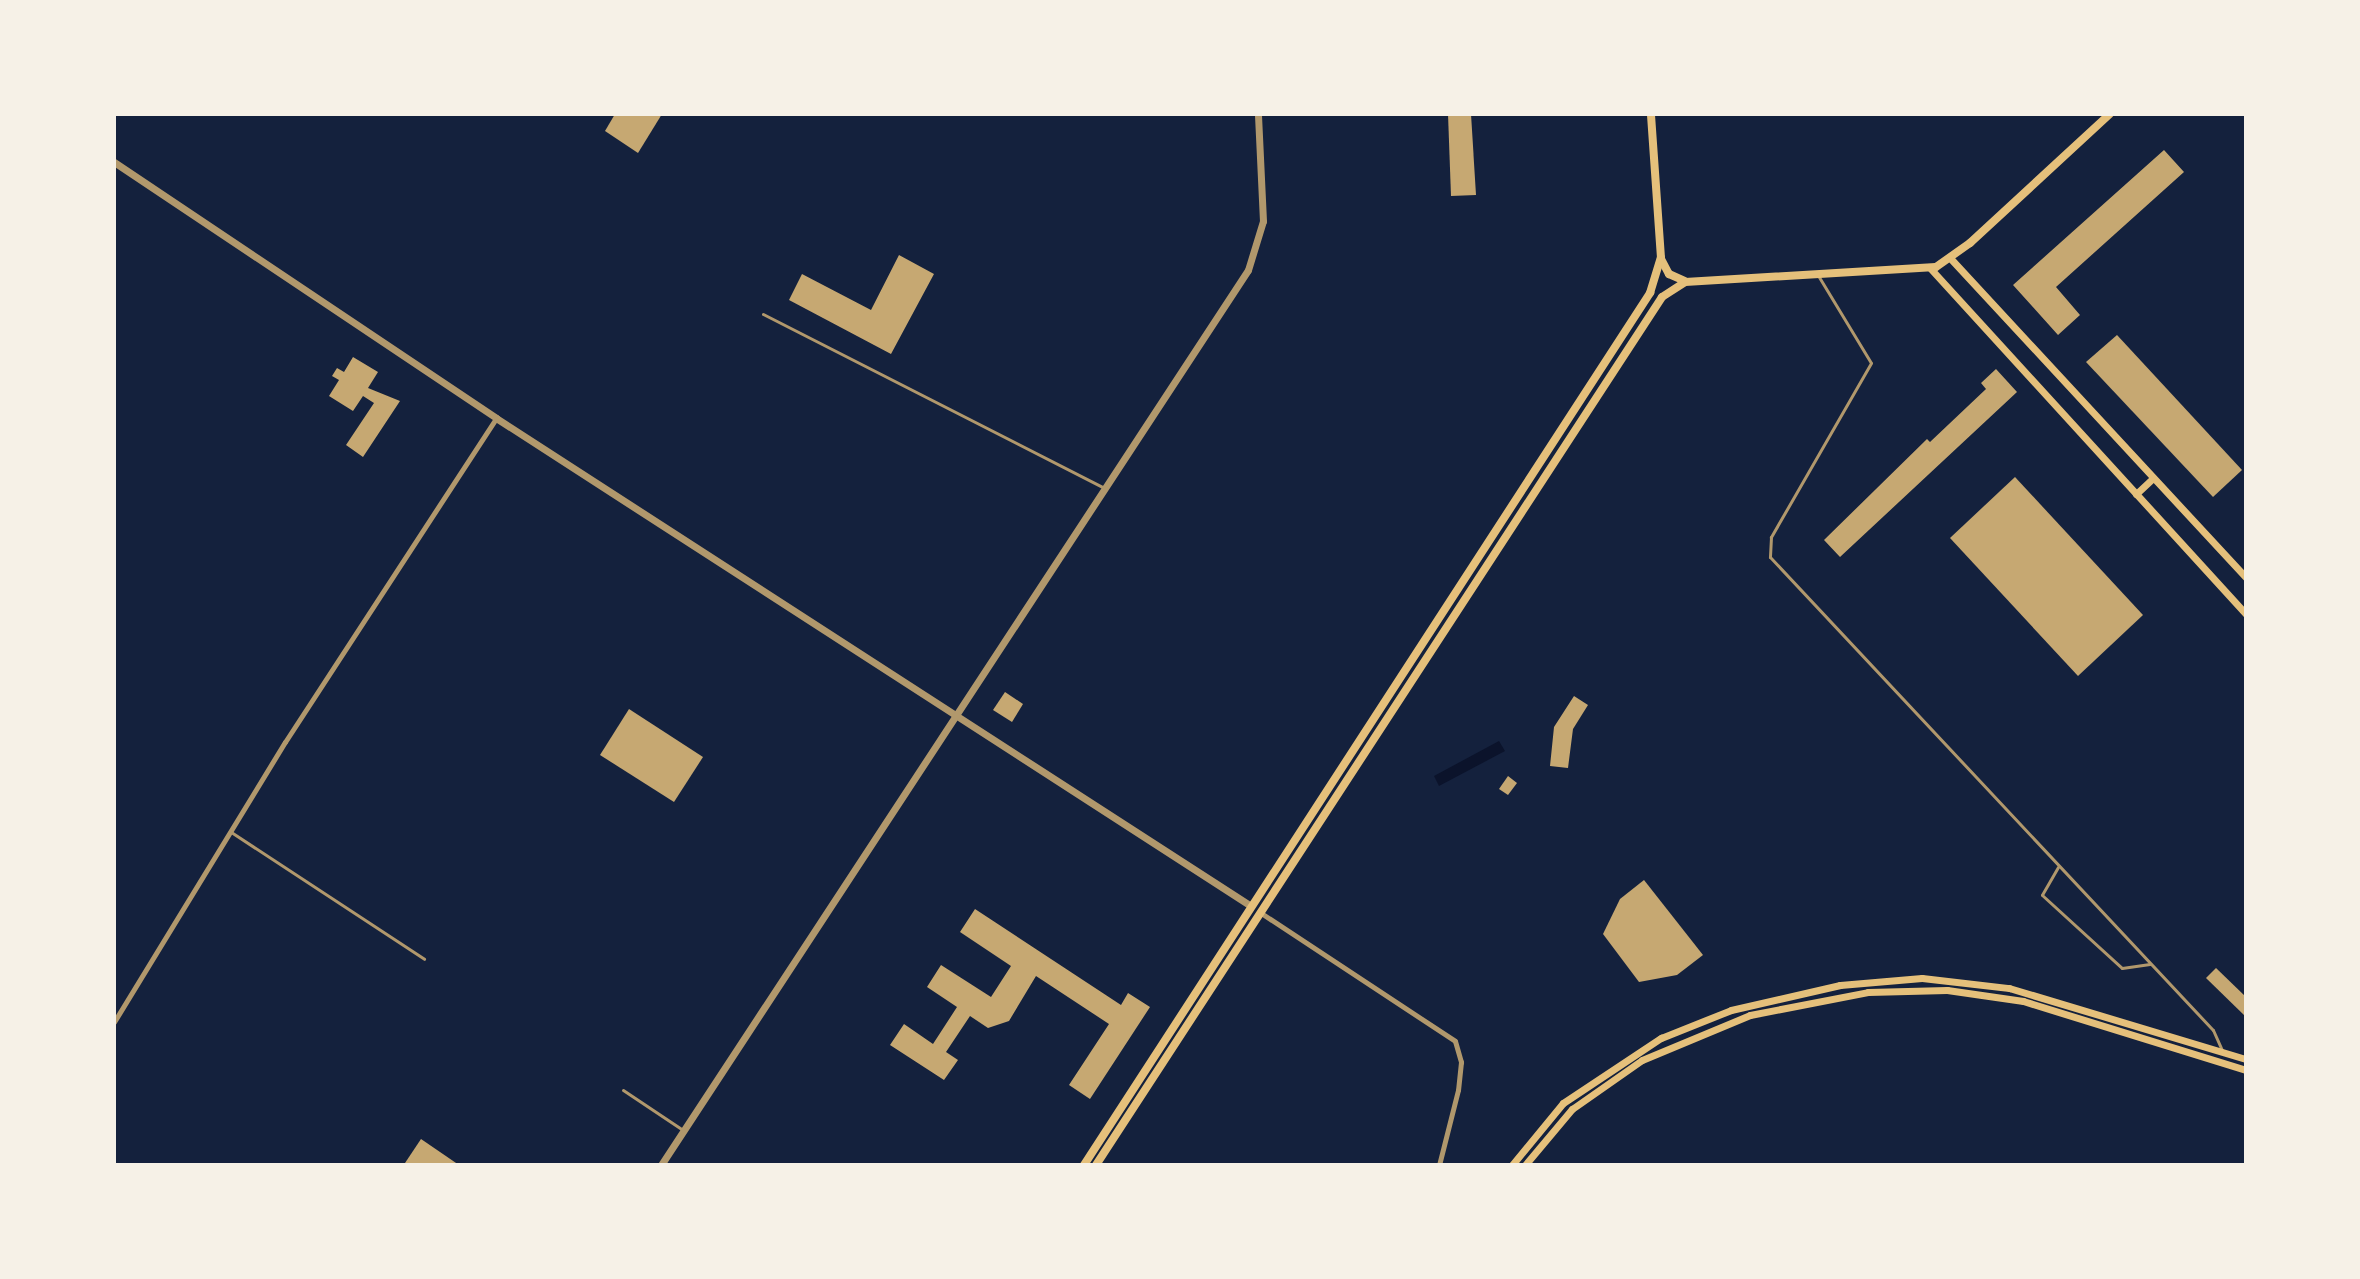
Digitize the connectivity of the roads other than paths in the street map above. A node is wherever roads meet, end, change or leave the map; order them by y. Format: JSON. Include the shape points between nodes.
{"nodes":[{"id":1,"x":1258,"y":114,"type":"edge"},
{"id":2,"x":1651,"y":114,"type":"edge"},
{"id":3,"x":2110,"y":114,"type":"edge"},
{"id":4,"x":114,"y":162,"type":"edge"},
{"id":5,"x":1661,"y":258,"type":"junction"},
{"id":6,"x":1951,"y":259,"type":"junction"},
{"id":7,"x":1930,"y":268,"type":"junction"},
{"id":8,"x":1817,"y":274,"type":"junction"},
{"id":9,"x":1685,"y":282,"type":"junction"},
{"id":10,"x":763,"y":314,"type":"dead end"},
{"id":11,"x":496,"y":418,"type":"junction"},
{"id":12,"x":2153,"y":478,"type":"junction"},
{"id":13,"x":1105,"y":488,"type":"junction"},
{"id":14,"x":2136,"y":494,"type":"junction"},
{"id":15,"x":2246,"y":578,"type":"edge"},
{"id":16,"x":2246,"y":614,"type":"edge"},
{"id":17,"x":956,"y":714,"type":"junction"},
{"id":18,"x":231,"y":832,"type":"junction"},
{"id":19,"x":2058,"y":867,"type":"junction"},
{"id":20,"x":1251,"y":906,"type":"junction"},
{"id":21,"x":1260,"y":912,"type":"junction"},
{"id":22,"x":424,"y":959,"type":"dead end"},
{"id":23,"x":2150,"y":964,"type":"junction"},
{"id":24,"x":114,"y":1022,"type":"edge"},
{"id":25,"x":2223,"y":1051,"type":"junction"},
{"id":26,"x":2246,"y":1059,"type":"edge"},
{"id":27,"x":2222,"y":1062,"type":"junction"},
{"id":28,"x":2246,"y":1070,"type":"edge"},
{"id":29,"x":623,"y":1090,"type":"dead end"},
{"id":30,"x":684,"y":1130,"type":"junction"},
{"id":31,"x":661,"y":1165,"type":"edge"},
{"id":32,"x":1084,"y":1165,"type":"edge"},
{"id":33,"x":1096,"y":1165,"type":"edge"},
{"id":34,"x":1439,"y":1165,"type":"edge"},
{"id":35,"x":1512,"y":1165,"type":"edge"},
{"id":36,"x":1525,"y":1165,"type":"edge"}],
"edges":[{"from":1,"to":13,"type":"street","via":[[1263,221],[1257,252]]},
{"from":2,"to":5,"type":"main road"},
{"from":3,"to":6,"type":"main road"},
{"from":4,"to":11,"type":"street"},
{"from":5,"to":9,"type":"main road","via":[[1669,274]]},
{"from":5,"to":20,"type":"main road","via":[[1644,303]]},
{"from":6,"to":7,"type":"main road"},
{"from":6,"to":12,"type":"main road"},
{"from":7,"to":8,"type":"main road"},
{"from":7,"to":14,"type":"main road"},
{"from":8,"to":9,"type":"main road"},
{"from":8,"to":19,"type":"lane","via":[[1871,363],[1768,543],[1780,570]]},
{"from":9,"to":21,"type":"main road","via":[[1669,290],[1648,315]]},
{"from":10,"to":13,"type":"lane"},
{"from":11,"to":17,"type":"street"},
{"from":11,"to":18,"type":"street"},
{"from":12,"to":14,"type":"main road"},
{"from":12,"to":15,"type":"main road"},
{"from":13,"to":17,"type":"street"},
{"from":14,"to":16,"type":"main road"},
{"from":17,"to":20,"type":"street"},
{"from":17,"to":30,"type":"street"},
{"from":18,"to":22,"type":"lane"},
{"from":18,"to":24,"type":"street"},
{"from":19,"to":23,"type":"lane"},
{"from":19,"to":23,"type":"lane","via":[[2042,895],[2122,968]]},
{"from":20,"to":21,"type":"main road"},
{"from":20,"to":32,"type":"main road"},
{"from":21,"to":33,"type":"main road"},
{"from":21,"to":34,"type":"street","via":[[1447,1032],[1460,1050],[1458,1090]]},
{"from":23,"to":25,"type":"lane","via":[[2213,1030]]},
{"from":25,"to":26,"type":"main road"},
{"from":25,"to":27,"type":"main road"},
{"from":25,"to":35,"type":"main road","via":[[2009,988],[1922,978],[1840,985],[1731,1010],[1661,1038],[1563,1103]]},
{"from":27,"to":28,"type":"main road"},
{"from":27,"to":36,"type":"main road","via":[[1996,996],[1936,989],[1868,992],[1750,1015],[1642,1060],[1572,1109]]},
{"from":29,"to":30,"type":"lane"},
{"from":30,"to":31,"type":"street"}]}
